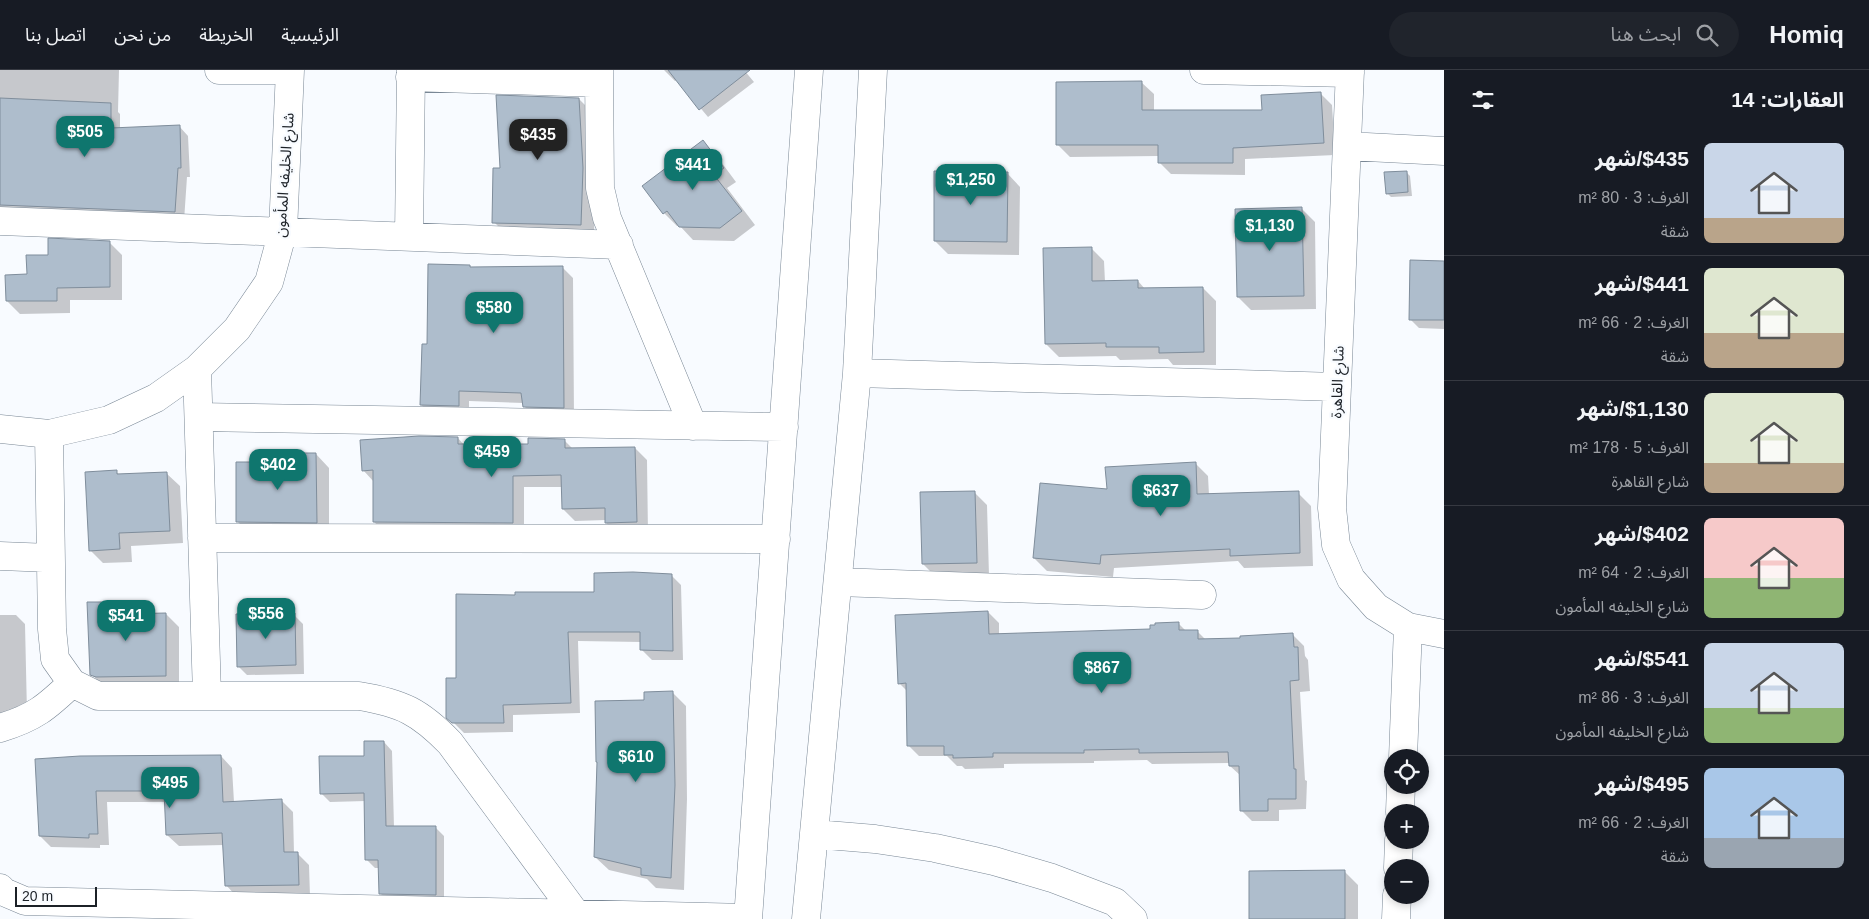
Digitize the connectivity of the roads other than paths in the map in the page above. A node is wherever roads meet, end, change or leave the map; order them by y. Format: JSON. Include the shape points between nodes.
{"nodes":[{"id":1,"x":219,"y":70,"type":"edge"},
{"id":2,"x":290,"y":70,"type":"edge"},
{"id":3,"x":809,"y":70,"type":"edge"},
{"id":4,"x":873,"y":70,"type":"edge"},
{"id":5,"x":1204,"y":70,"type":"edge"},
{"id":6,"x":1350,"y":72,"type":"edge"},
{"id":7,"x":410,"y":73,"type":"edge"},
{"id":8,"x":599,"y":77,"type":"edge"},
{"id":9,"x":1347,"y":146,"type":"junction"},
{"id":10,"x":1444,"y":151,"type":"edge"},
{"id":11,"x":0,"y":221,"type":"edge"},
{"id":12,"x":283,"y":231,"type":"junction"},
{"id":13,"x":409,"y":236,"type":"junction"},
{"id":14,"x":619,"y":245,"type":"junction"},
{"id":15,"x":197,"y":369,"type":"junction"},
{"id":16,"x":857,"y":373,"type":"junction"},
{"id":17,"x":1337,"y":386,"type":"junction"},
{"id":18,"x":198,"y":417,"type":"junction"},
{"id":19,"x":693,"y":426,"type":"junction"},
{"id":20,"x":784,"y":427,"type":"junction"},
{"id":21,"x":0,"y":429,"type":"edge"},
{"id":22,"x":49,"y":434,"type":"junction"},
{"id":23,"x":202,"y":538,"type":"junction"},
{"id":24,"x":776,"y":539,"type":"junction"},
{"id":25,"x":0,"y":556,"type":"edge"},
{"id":26,"x":50,"y":558,"type":"junction"},
{"id":27,"x":838,"y":582,"type":"junction"},
{"id":28,"x":1202,"y":595,"type":"dead end"},
{"id":29,"x":1408,"y":627,"type":"junction"},
{"id":30,"x":1444,"y":634,"type":"edge"},
{"id":31,"x":72,"y":683,"type":"junction"},
{"id":32,"x":206,"y":695,"type":"junction"},
{"id":33,"x":0,"y":728,"type":"edge"},
{"id":34,"x":1402,"y":749,"type":"edge"},
{"id":35,"x":815,"y":834,"type":"junction"},
{"id":36,"x":0,"y":888,"type":"edge"},
{"id":37,"x":1397,"y":904,"type":"edge"},
{"id":38,"x":576,"y":914,"type":"junction"},
{"id":39,"x":748,"y":918,"type":"edge"},
{"id":40,"x":806,"y":919,"type":"edge"},
{"id":41,"x":1133,"y":919,"type":"edge"},
{"id":42,"x":1396,"y":919,"type":"edge"}],
"edges":[{"from":1,"to":2,"type":"street"},
{"from":2,"to":12,"type":"street","name":"شارع الخليفه المأمون"},
{"from":3,"to":20,"type":"street"},
{"from":4,"to":16,"type":"street"},
{"from":5,"to":6,"type":"street"},
{"from":6,"to":9,"type":"street","name":"شارع القاهرة"},
{"from":7,"to":8,"type":"street"},
{"from":7,"to":13,"type":"street"},
{"from":8,"to":14,"type":"street","via":[[600,188],[607,218]]},
{"from":9,"to":10,"type":"street"},
{"from":9,"to":17,"type":"street","name":"شارع القاهرة"},
{"from":11,"to":12,"type":"street"},
{"from":12,"to":13,"type":"street"},
{"from":12,"to":15,"type":"street","name":"شارع الخليفه المأمون","via":[[269,282],[237,329]]},
{"from":13,"to":14,"type":"street"},
{"from":14,"to":19,"type":"street"},
{"from":15,"to":18,"type":"street"},
{"from":15,"to":22,"type":"street","name":"شارع الخليفه المأمون","via":[[156,398],[109,420]]},
{"from":16,"to":17,"type":"street"},
{"from":16,"to":27,"type":"street"},
{"from":17,"to":29,"type":"street","name":"شارع القاهرة","via":[[1332,508],[1336,545],[1351,579],[1376,607]]},
{"from":18,"to":19,"type":"street"},
{"from":18,"to":23,"type":"street"},
{"from":19,"to":20,"type":"street"},
{"from":20,"to":24,"type":"street"},
{"from":21,"to":22,"type":"street","name":"شارع الخليفه المأمون"},
{"from":22,"to":26,"type":"street"},
{"from":23,"to":24,"type":"street"},
{"from":23,"to":32,"type":"street"},
{"from":24,"to":39,"type":"street"},
{"from":25,"to":26,"type":"street"},
{"from":26,"to":31,"type":"street","via":[[55,659]]},
{"from":27,"to":28,"type":"street"},
{"from":27,"to":35,"type":"street"},
{"from":29,"to":30,"type":"street","name":"شارع القاهرة"},
{"from":29,"to":34,"type":"street"},
{"from":31,"to":32,"type":"street","via":[[98,696]]},
{"from":31,"to":33,"type":"street","via":[[49,706],[21,722]]},
{"from":32,"to":38,"type":"street","via":[[359,696],[385,700],[410,709],[450,743]]},
{"from":35,"to":40,"type":"street"},
{"from":35,"to":41,"type":"street","via":[[935,848],[994,861],[1052,878],[1115,902]]},
{"from":36,"to":38,"type":"street","via":[[25,901]]},
{"from":37,"to":42,"type":"street"},
{"from":38,"to":39,"type":"street"}]}
